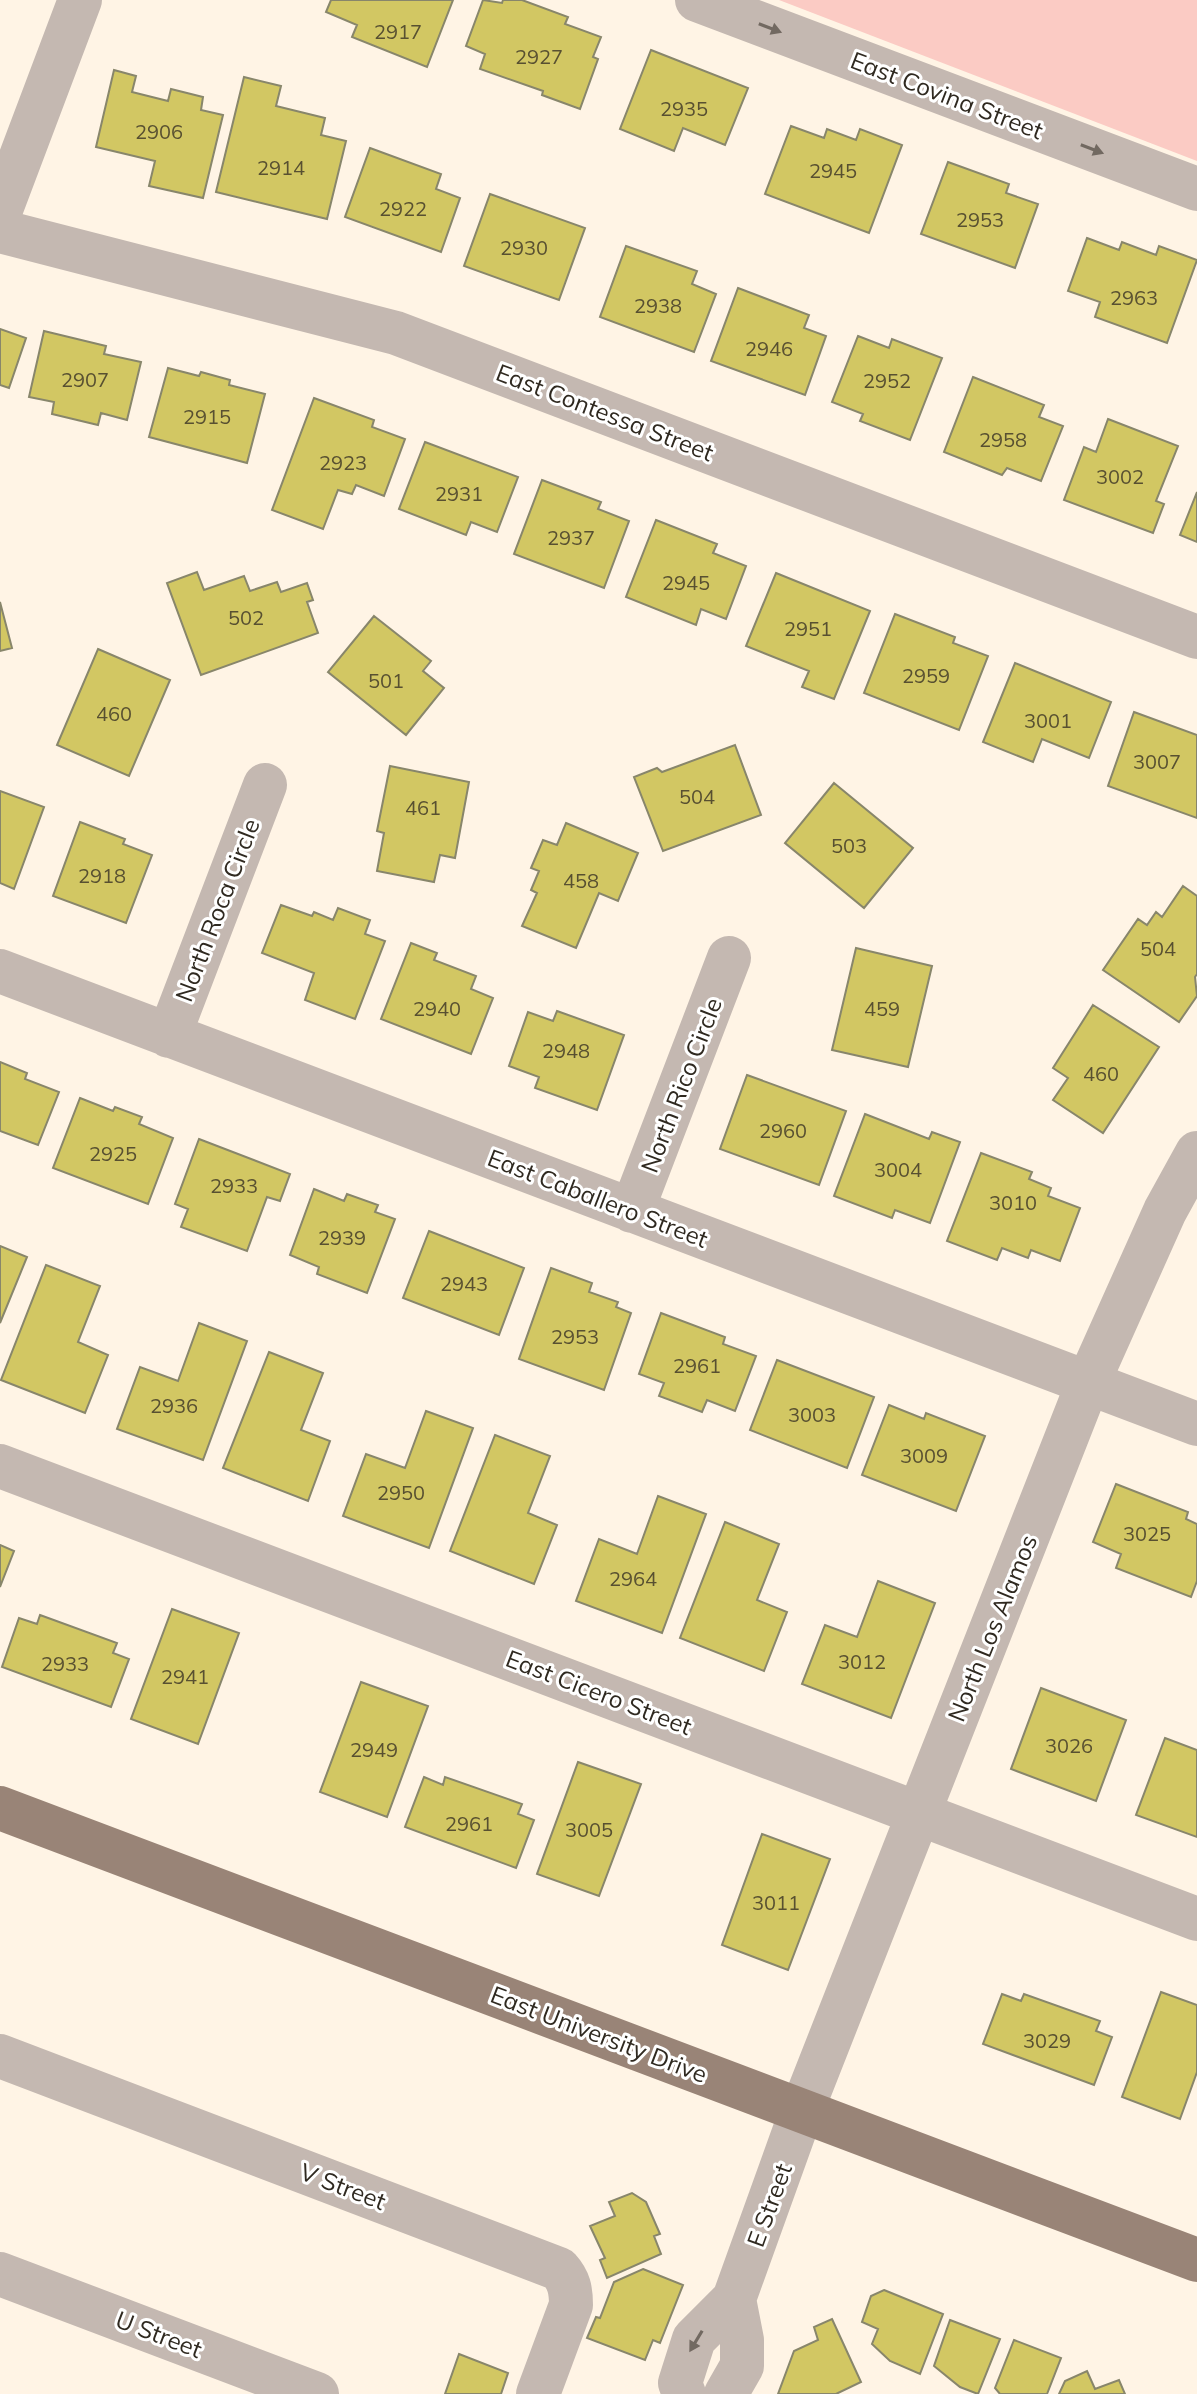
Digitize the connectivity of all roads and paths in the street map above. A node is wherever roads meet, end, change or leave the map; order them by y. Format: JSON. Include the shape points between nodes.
{"nodes":[{"id":1,"x":80,"y":0,"type":"edge"},
{"id":2,"x":697,"y":0,"type":"edge"},
{"id":3,"x":1197,"y":189,"type":"edge"},
{"id":4,"x":0,"y":212,"type":"edge"},
{"id":5,"x":0,"y":231,"type":"edge"},
{"id":6,"x":1197,"y":637,"type":"edge"},
{"id":7,"x":265,"y":785,"type":"dead end"},
{"id":8,"x":729,"y":958,"type":"dead end"},
{"id":9,"x":0,"y":971,"type":"edge"},
{"id":10,"x":169,"y":1036,"type":"junction"},
{"id":11,"x":1197,"y":1153,"type":"edge"},
{"id":12,"x":632,"y":1211,"type":"junction"},
{"id":13,"x":1088,"y":1383,"type":"junction"},
{"id":14,"x":1197,"y":1424,"type":"edge"},
{"id":15,"x":0,"y":1466,"type":"edge"},
{"id":16,"x":0,"y":1808,"type":"edge"},
{"id":17,"x":919,"y":1813,"type":"junction"},
{"id":18,"x":1197,"y":1919,"type":"edge"},
{"id":19,"x":0,"y":2056,"type":"edge"},
{"id":20,"x":802,"y":2110,"type":"junction"},
{"id":21,"x":1197,"y":2260,"type":"edge"},
{"id":22,"x":0,"y":2274,"type":"edge"},
{"id":23,"x":734,"y":2299,"type":"junction"},
{"id":24,"x":317,"y":2394,"type":"edge"},
{"id":25,"x":538,"y":2394,"type":"edge"},
{"id":26,"x":684,"y":2394,"type":"edge"},
{"id":27,"x":726,"y":2394,"type":"edge"}],
"edges":[{"from":1,"to":4,"type":"street"},
{"from":2,"to":3,"type":"street","name":"East Covina Street","one_way":true},
{"from":5,"to":6,"type":"street","name":"East Contessa Street","via":[[396,333]]},
{"from":7,"to":10,"type":"street","name":"North Roca Circle"},
{"from":8,"to":12,"type":"street","name":"North Rico Circle"},
{"from":9,"to":10,"type":"street","name":"East Caballero Street"},
{"from":10,"to":12,"type":"street","name":"East Caballero Street"},
{"from":11,"to":13,"type":"street","name":"North Los Alamos","via":[[1165,1211]]},
{"from":12,"to":13,"type":"street","name":"East Caballero Street"},
{"from":13,"to":14,"type":"street","name":"East Caballero Street"},
{"from":13,"to":17,"type":"street","name":"North Los Alamos"},
{"from":15,"to":17,"type":"street","name":"East Cicero Street"},
{"from":16,"to":20,"type":"main road","name":"East University Drive"},
{"from":17,"to":18,"type":"street","name":"East Cicero Street"},
{"from":17,"to":20,"type":"street","name":"North Los Alamos"},
{"from":19,"to":25,"type":"street","name":"V Street","via":[[559,2269],[567,2278],[571,2305]]},
{"from":20,"to":21,"type":"main road","name":"East University Drive"},
{"from":20,"to":23,"type":"street","name":"E Street"},
{"from":22,"to":24,"type":"street","name":"U Street"},
{"from":23,"to":26,"type":"street","name":"E Street","one_way":true,"via":[[694,2339],[680,2383]]},
{"from":23,"to":27,"type":"street","via":[[742,2366]]}]}
